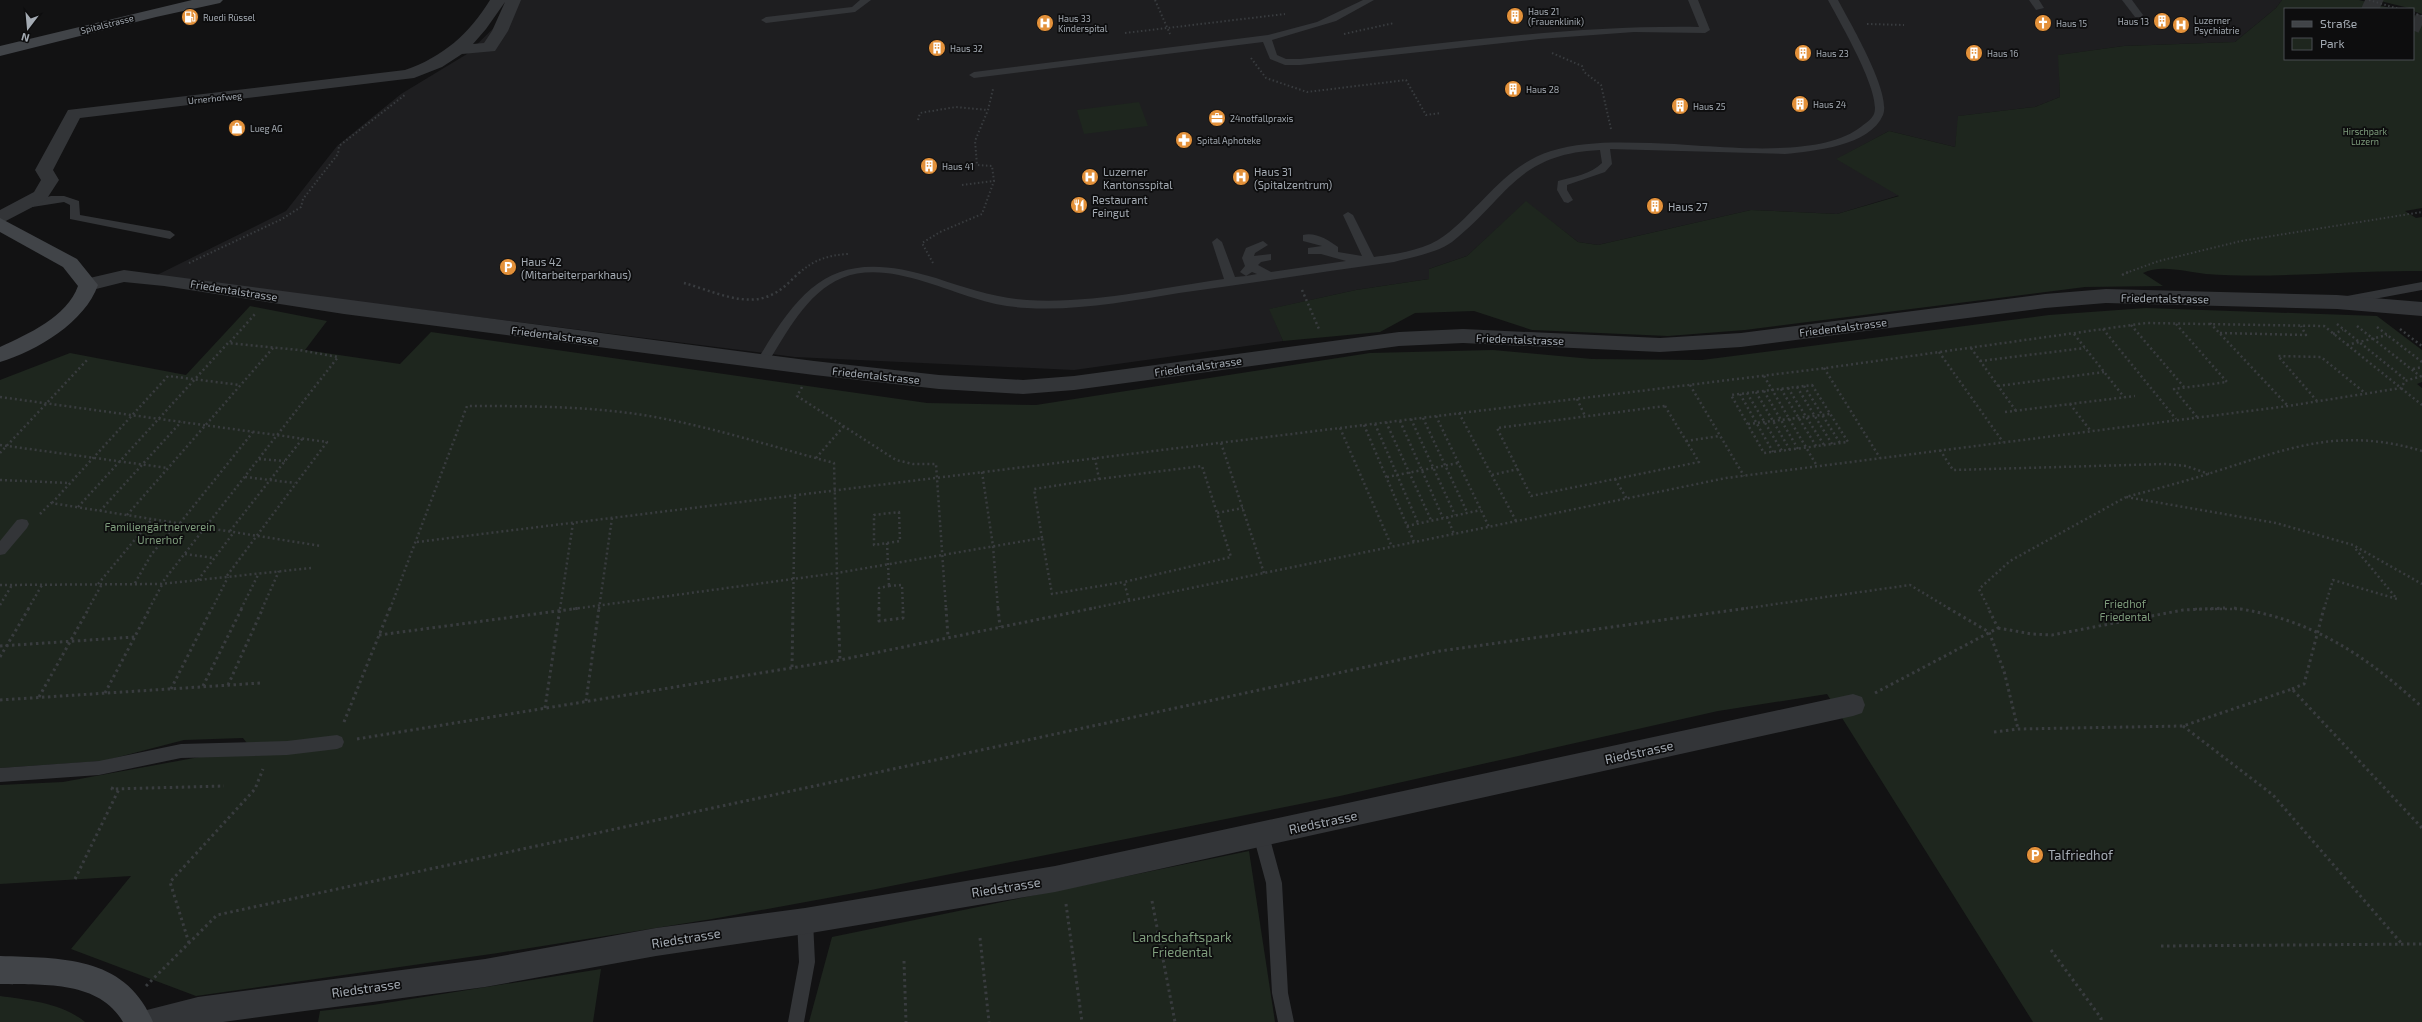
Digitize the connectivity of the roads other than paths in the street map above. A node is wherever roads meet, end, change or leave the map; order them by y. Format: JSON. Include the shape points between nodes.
{"nodes":[{"id":1,"x":215,"y":0,"type":"edge"},
{"id":2,"x":498,"y":0,"type":"edge"},
{"id":3,"x":513,"y":0,"type":"edge"},
{"id":4,"x":866,"y":0,"type":"edge"},
{"id":5,"x":1369,"y":0,"type":"edge"},
{"id":6,"x":1693,"y":0,"type":"edge"},
{"id":7,"x":1832,"y":0,"type":"edge"},
{"id":8,"x":2127,"y":0,"type":"edge"},
{"id":9,"x":2138,"y":15,"type":"dead end"},
{"id":10,"x":766,"y":20,"type":"dead end"},
{"id":11,"x":1267,"y":38,"type":"junction"},
{"id":12,"x":459,"y":49,"type":"junction"},
{"id":13,"x":0,"y":51,"type":"edge"},
{"id":14,"x":974,"y":75,"type":"dead end"},
{"id":15,"x":1605,"y":147,"type":"junction"},
{"id":16,"x":1568,"y":200,"type":"dead end"},
{"id":17,"x":26,"y":205,"type":"junction"},
{"id":18,"x":1348,"y":215,"type":"dead end"},
{"id":19,"x":0,"y":218,"type":"edge"},
{"id":20,"x":0,"y":224,"type":"edge"},
{"id":21,"x":170,"y":235,"type":"dead end"},
{"id":22,"x":1217,"y":242,"type":"dead end"},
{"id":23,"x":1309,"y":244,"type":"dead end"},
{"id":24,"x":1265,"y":251,"type":"dead end"},
{"id":25,"x":1337,"y":253,"type":"junction"},
{"id":26,"x":1370,"y":261,"type":"junction"},
{"id":27,"x":1250,"y":266,"type":"junction"},
{"id":28,"x":1331,"y":267,"type":"junction"},
{"id":29,"x":1270,"y":276,"type":"junction"},
{"id":30,"x":1234,"y":281,"type":"junction"},
{"id":31,"x":88,"y":285,"type":"junction"},
{"id":32,"x":2422,"y":286,"type":"edge"},
{"id":33,"x":2337,"y":302,"type":"junction"},
{"id":34,"x":2422,"y":309,"type":"edge"},
{"id":35,"x":0,"y":355,"type":"edge"},
{"id":36,"x":763,"y":361,"type":"junction"},
{"id":37,"x":22,"y":524,"type":"road end"},
{"id":38,"x":0,"y":550,"type":"edge"},
{"id":39,"x":1854,"y":705,"type":"road end"},
{"id":40,"x":337,"y":742,"type":"road end"},
{"id":41,"x":0,"y":775,"type":"edge"},
{"id":42,"x":1261,"y":835,"type":"junction"},
{"id":43,"x":805,"y":921,"type":"junction"},
{"id":44,"x":0,"y":970,"type":"edge"},
{"id":45,"x":134,"y":1013,"type":"edge"},
{"id":46,"x":149,"y":1022,"type":"edge"},
{"id":47,"x":796,"y":1022,"type":"edge"},
{"id":48,"x":1286,"y":1022,"type":"edge"}],
"edges":[{"from":1,"to":13,"type":"main road","name":"Spitalstrasse"},
{"from":2,"to":12,"type":"street","name":"Urnerhofweg"},
{"from":3,"to":12,"type":"street","via":[[500,31],[489,48]]},
{"from":4,"to":10,"type":"lane","via":[[855,9]]},
{"from":5,"to":11,"type":"lane","via":[[1337,19]]},
{"from":6,"to":11,"type":"lane","via":[[1705,30],[1634,29],[1539,36],[1300,62],[1285,62],[1273,56]]},
{"from":7,"to":15,"type":"lane","via":[[1846,24],[1879,96],[1879,114],[1866,130],[1845,141],[1806,149],[1768,152],[1688,147]]},
{"from":8,"to":9,"type":"lane"},
{"from":11,"to":14,"type":"lane"},
{"from":12,"to":17,"type":"street","name":"Urnerhofweg","via":[[439,63],[408,75],[74,114],[44,170],[50,180],[40,196]]},
{"from":15,"to":16,"type":"lane","via":[[1607,164],[1601,170],[1562,183],[1562,190]]},
{"from":15,"to":26,"type":"lane","via":[[1551,153],[1531,162],[1447,240],[1426,249]]},
{"from":17,"to":19,"type":"street"},
{"from":17,"to":21,"type":"lane","via":[[62,199],[75,203],[74,217]]},
{"from":18,"to":26,"type":"lane"},
{"from":20,"to":31,"type":"main road","via":[[70,263]]},
{"from":22,"to":30,"type":"lane"},
{"from":23,"to":25,"type":"lane"},
{"from":24,"to":27,"type":"lane"},
{"from":25,"to":26,"type":"lane","via":[[1343,257]]},
{"from":25,"to":28,"type":"lane","via":[[1338,260]]},
{"from":26,"to":28,"type":"lane"},
{"from":27,"to":29,"type":"lane"},
{"from":27,"to":30,"type":"lane"},
{"from":28,"to":29,"type":"lane"},
{"from":29,"to":30,"type":"lane"},
{"from":30,"to":36,"type":"lane","via":[[1063,305],[1027,305],[977,296],[922,278],[871,268],[855,270],[818,288],[802,304]]},
{"from":31,"to":35,"type":"main road","via":[[83,299],[58,322],[29,341]]},
{"from":31,"to":36,"type":"street","name":"Friedentalstrasse","via":[[124,276],[164,280],[352,308]]},
{"from":32,"to":33,"type":"lane"},
{"from":33,"to":34,"type":"street","name":"Friedentalstrasse"},
{"from":33,"to":36,"type":"street","name":"Friedentalstrasse","via":[[2118,297],[2044,301],[1726,341],[1660,345],[1463,336],[1399,339],[1074,383],[1023,387],[939,382]]},
{"from":37,"to":38,"type":"lane"},
{"from":39,"to":42,"type":"street","name":"Riedstrasse"},
{"from":40,"to":41,"type":"lane","via":[[271,748],[181,751],[99,768]]},
{"from":42,"to":43,"type":"street","name":"Riedstrasse","via":[[1055,879]]},
{"from":42,"to":48,"type":"lane","via":[[1274,883],[1280,993]]},
{"from":43,"to":46,"type":"street","name":"Riedstrasse","via":[[656,942],[485,973],[198,1011]]},
{"from":43,"to":47,"type":"lane","via":[[807,962]]},
{"from":44,"to":45,"type":"main road","via":[[75,975],[110,988]]}]}
